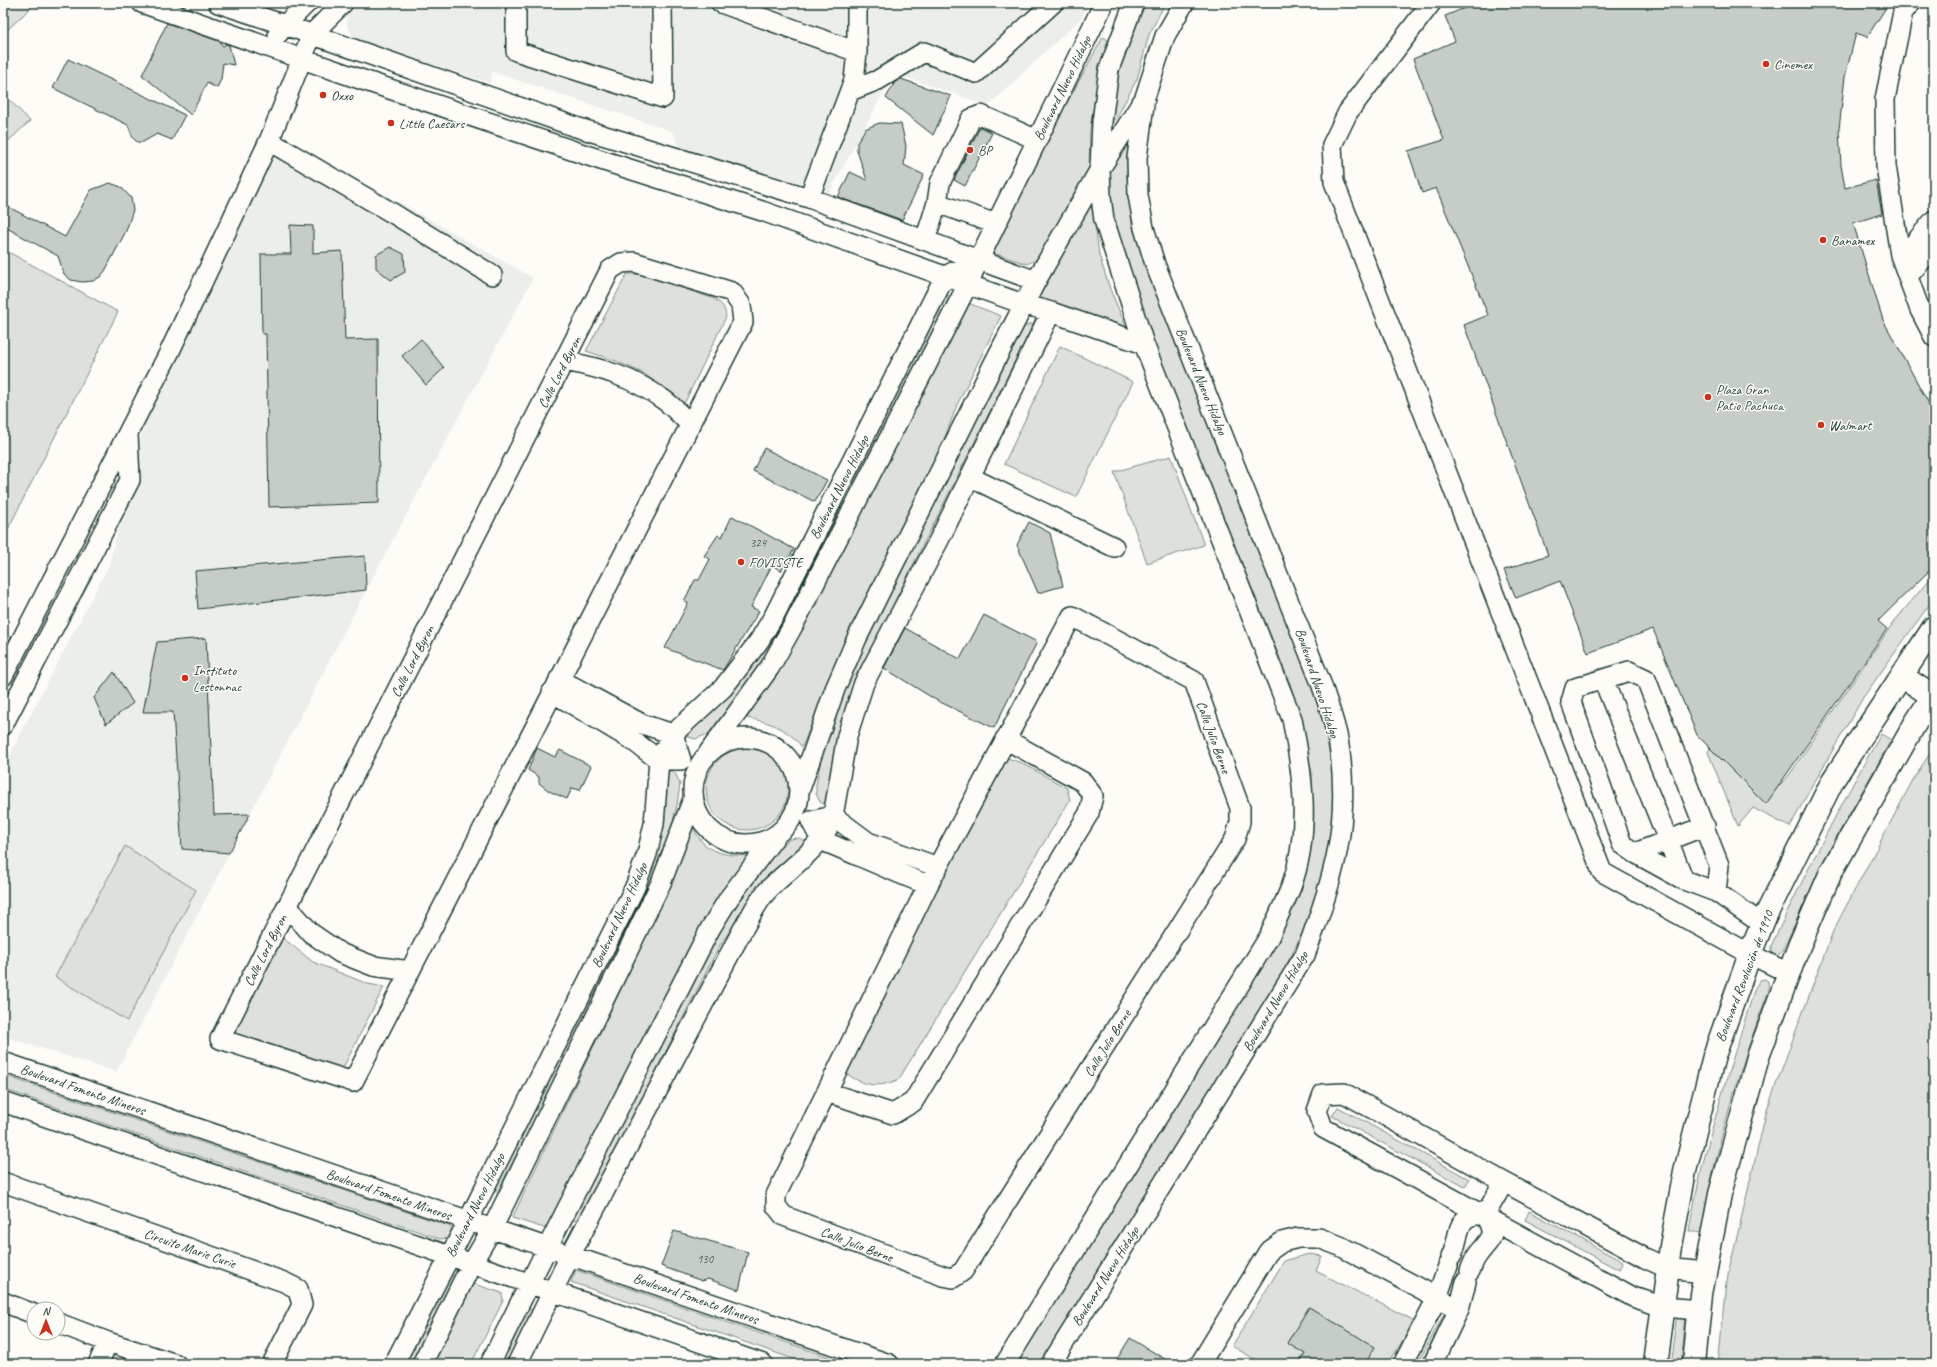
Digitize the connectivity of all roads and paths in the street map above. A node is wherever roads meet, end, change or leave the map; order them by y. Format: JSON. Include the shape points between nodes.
{"nodes":[{"id":1,"x":142,"y":3,"type":"edge"},
{"id":2,"x":218,"y":3,"type":"edge"},
{"id":3,"x":307,"y":3,"type":"edge"},
{"id":4,"x":343,"y":3,"type":"edge"},
{"id":5,"x":516,"y":3,"type":"edge"},
{"id":6,"x":662,"y":3,"type":"edge"},
{"id":7,"x":721,"y":3,"type":"edge"},
{"id":8,"x":857,"y":3,"type":"edge"},
{"id":9,"x":1053,"y":3,"type":"edge"},
{"id":10,"x":1104,"y":3,"type":"edge"},
{"id":11,"x":1134,"y":3,"type":"edge"},
{"id":12,"x":1184,"y":3,"type":"edge"},
{"id":13,"x":1431,"y":3,"type":"edge"},
{"id":14,"x":1911,"y":3,"type":"edge"},
{"id":15,"x":256,"y":16,"type":"junction"},
{"id":16,"x":285,"y":25,"type":"junction"},
{"id":17,"x":312,"y":34,"type":"junction"},
{"id":18,"x":269,"y":47,"type":"junction"},
{"id":19,"x":857,"y":52,"type":"junction"},
{"id":20,"x":301,"y":58,"type":"junction"},
{"id":21,"x":850,"y":91,"type":"junction"},
{"id":22,"x":1145,"y":97,"type":"junction"},
{"id":23,"x":1037,"y":140,"type":"junction"},
{"id":24,"x":269,"y":141,"type":"junction"},
{"id":25,"x":1100,"y":169,"type":"junction"},
{"id":26,"x":809,"y":198,"type":"junction"},
{"id":27,"x":937,"y":203,"type":"junction"},
{"id":28,"x":1934,"y":220,"type":"edge"},
{"id":29,"x":996,"y":224,"type":"junction"},
{"id":30,"x":925,"y":240,"type":"junction"},
{"id":31,"x":1934,"y":247,"type":"edge"},
{"id":32,"x":1900,"y":255,"type":"junction"},
{"id":33,"x":979,"y":259,"type":"junction"},
{"id":34,"x":492,"y":275,"type":"dead end"},
{"id":35,"x":945,"y":276,"type":"junction"},
{"id":36,"x":1908,"y":276,"type":"junction"},
{"id":37,"x":1036,"y":281,"type":"junction"},
{"id":38,"x":968,"y":284,"type":"junction"},
{"id":39,"x":1023,"y":304,"type":"junction"},
{"id":40,"x":1051,"y":312,"type":"junction"},
{"id":41,"x":1934,"y":337,"type":"edge"},
{"id":42,"x":1144,"y":344,"type":"junction"},
{"id":43,"x":564,"y":361,"type":"junction"},
{"id":44,"x":691,"y":425,"type":"junction"},
{"id":45,"x":128,"y":432,"type":"junction"},
{"id":46,"x":970,"y":477,"type":"junction"},
{"id":47,"x":1114,"y":547,"type":"dead end"},
{"id":48,"x":1934,"y":627,"type":"edge"},
{"id":49,"x":3,"y":676,"type":"edge"},
{"id":50,"x":1902,"y":676,"type":"junction"},
{"id":51,"x":1603,"y":679,"type":"junction"},
{"id":52,"x":556,"y":686,"type":"junction"},
{"id":53,"x":1933,"y":695,"type":"edge"},
{"id":54,"x":642,"y":724,"type":"junction"},
{"id":55,"x":3,"y":725,"type":"edge"},
{"id":56,"x":673,"y":734,"type":"junction"},
{"id":57,"x":1005,"y":739,"type":"junction"},
{"id":58,"x":632,"y":740,"type":"junction"},
{"id":59,"x":709,"y":752,"type":"junction"},
{"id":60,"x":659,"y":760,"type":"junction"},
{"id":61,"x":689,"y":765,"type":"junction"},
{"id":62,"x":800,"y":789,"type":"junction"},
{"id":63,"x":693,"y":799,"type":"junction"},
{"id":64,"x":794,"y":814,"type":"junction"},
{"id":65,"x":833,"y":816,"type":"junction"},
{"id":66,"x":811,"y":821,"type":"junction"},
{"id":67,"x":1704,"y":826,"type":"junction"},
{"id":68,"x":777,"y":834,"type":"junction"},
{"id":69,"x":821,"y":840,"type":"junction"},
{"id":70,"x":1667,"y":840,"type":"junction"},
{"id":71,"x":864,"y":849,"type":"junction"},
{"id":72,"x":1635,"y":854,"type":"junction"},
{"id":73,"x":938,"y":867,"type":"junction"},
{"id":74,"x":1684,"y":880,"type":"junction"},
{"id":75,"x":928,"y":885,"type":"junction"},
{"id":76,"x":1716,"y":892,"type":"junction"},
{"id":77,"x":287,"y":906,"type":"junction"},
{"id":78,"x":1762,"y":924,"type":"junction"},
{"id":79,"x":1750,"y":954,"type":"junction"},
{"id":80,"x":410,"y":971,"type":"junction"},
{"id":81,"x":1790,"y":974,"type":"junction"},
{"id":82,"x":3,"y":1062,"type":"edge"},
{"id":83,"x":827,"y":1092,"type":"junction"},
{"id":84,"x":3,"y":1102,"type":"edge"},
{"id":85,"x":3,"y":1182,"type":"edge"},
{"id":86,"x":1504,"y":1182,"type":"junction"},
{"id":87,"x":1485,"y":1215,"type":"junction"},
{"id":88,"x":468,"y":1221,"type":"junction"},
{"id":89,"x":492,"y":1229,"type":"junction"},
{"id":90,"x":547,"y":1248,"type":"junction"},
{"id":91,"x":450,"y":1256,"type":"junction"},
{"id":92,"x":570,"y":1256,"type":"junction"},
{"id":93,"x":472,"y":1263,"type":"junction"},
{"id":94,"x":1667,"y":1268,"type":"junction"},
{"id":95,"x":1704,"y":1272,"type":"junction"},
{"id":96,"x":531,"y":1284,"type":"junction"},
{"id":97,"x":554,"y":1292,"type":"junction"},
{"id":98,"x":1437,"y":1298,"type":"junction"},
{"id":99,"x":3,"y":1302,"type":"edge"},
{"id":100,"x":1663,"y":1307,"type":"junction"},
{"id":101,"x":1459,"y":1309,"type":"junction"},
{"id":102,"x":1699,"y":1310,"type":"junction"},
{"id":103,"x":26,"y":1311,"type":"edge"},
{"id":104,"x":66,"y":1326,"type":"edge"},
{"id":105,"x":108,"y":1342,"type":"junction"},
{"id":106,"x":98,"y":1364,"type":"edge"},
{"id":107,"x":176,"y":1364,"type":"edge"},
{"id":108,"x":272,"y":1364,"type":"edge"},
{"id":109,"x":394,"y":1364,"type":"edge"},
{"id":110,"x":422,"y":1364,"type":"edge"},
{"id":111,"x":490,"y":1364,"type":"edge"},
{"id":112,"x":517,"y":1364,"type":"edge"},
{"id":113,"x":763,"y":1364,"type":"edge"},
{"id":114,"x":889,"y":1364,"type":"edge"},
{"id":115,"x":1005,"y":1364,"type":"edge"},
{"id":116,"x":1050,"y":1364,"type":"edge"},
{"id":117,"x":1200,"y":1364,"type":"edge"},
{"id":118,"x":1404,"y":1364,"type":"edge"},
{"id":119,"x":1433,"y":1364,"type":"edge"},
{"id":120,"x":1655,"y":1364,"type":"edge"},
{"id":121,"x":1694,"y":1364,"type":"edge"}],
"edges":[{"from":1,"to":18,"type":"street"},
{"from":2,"to":15,"type":"street"},
{"from":3,"to":15,"type":"street"},
{"from":3,"to":16,"type":"street"},
{"from":4,"to":17,"type":"street"},
{"from":5,"to":6,"type":"street","via":[[516,51],[663,98]]},
{"from":7,"to":19,"type":"street"},
{"from":8,"to":19,"type":"street"},
{"from":9,"to":21,"type":"street","via":[[976,73],[924,52],[878,80]]},
{"from":10,"to":23,"type":"street","name":"Boulevard Nuevo Hidalgo"},
{"from":11,"to":25,"type":"street","name":"Boulevard Nuevo Hidalgo","via":[[1109,69],[1102,122]]},
{"from":12,"to":22,"type":"street","name":"Boulevard Nuevo Hidalgo","via":[[1165,36]]},
{"from":13,"to":79,"type":"street","via":[[1348,112],[1332,146],[1334,182],[1602,872]]},
{"from":14,"to":32,"type":"street","via":[[1903,12],[1885,99],[1886,166]]},
{"from":15,"to":16,"type":"street"},
{"from":16,"to":17,"type":"street"},
{"from":16,"to":18,"type":"street"},
{"from":17,"to":20,"type":"street"},
{"from":17,"to":26,"type":"street","via":[[576,127]]},
{"from":18,"to":20,"type":"street"},
{"from":19,"to":21,"type":"street"},
{"from":20,"to":24,"type":"street"},
{"from":20,"to":35,"type":"street","via":[[594,158],[762,211]]},
{"from":21,"to":26,"type":"street"},
{"from":22,"to":25,"type":"street","name":"Boulevard Nuevo Hidalgo"},
{"from":22,"to":116,"type":"street","name":"Boulevard Nuevo Hidalgo","via":[[1137,158],[1138,195],[1144,228],[1154,264],[1322,683],[1338,738],[1343,782],[1342,831],[1328,891],[1305,955]]},
{"from":23,"to":27,"type":"street","via":[[981,115],[971,119],[940,183]]},
{"from":23,"to":29,"type":"street","name":"Boulevard Nuevo Hidalgo"},
{"from":24,"to":34,"type":"street"},
{"from":24,"to":45,"type":"street","via":[[169,353]]},
{"from":25,"to":37,"type":"street","name":"Boulevard Nuevo Hidalgo"},
{"from":25,"to":42,"type":"street","name":"Boulevard Nuevo Hidalgo","via":[[1104,220]]},
{"from":26,"to":30,"type":"street"},
{"from":27,"to":29,"type":"street"},
{"from":27,"to":30,"type":"street"},
{"from":28,"to":32,"type":"street","via":[[1912,246]]},
{"from":29,"to":33,"type":"street","name":"Boulevard Nuevo Hidalgo"},
{"from":30,"to":33,"type":"street"},
{"from":31,"to":36,"type":"street"},
{"from":32,"to":36,"type":"street"},
{"from":33,"to":35,"type":"street"},
{"from":33,"to":37,"type":"street"},
{"from":33,"to":38,"type":"street","name":"Boulevard Nuevo Hidalgo"},
{"from":35,"to":38,"type":"street"},
{"from":35,"to":56,"type":"street","name":"Boulevard Nuevo Hidalgo","via":[[759,641],[723,688]]},
{"from":36,"to":41,"type":"street","via":[[1920,310]]},
{"from":37,"to":39,"type":"street","name":"Boulevard Nuevo Hidalgo"},
{"from":38,"to":39,"type":"street"},
{"from":38,"to":59,"type":"street","name":"Boulevard Nuevo Hidalgo","via":[[794,624],[770,667]]},
{"from":39,"to":40,"type":"street"},
{"from":39,"to":62,"type":"street","name":"Boulevard Nuevo Hidalgo","via":[[857,638],[835,689]]},
{"from":40,"to":42,"type":"street"},
{"from":40,"to":46,"type":"street"},
{"from":42,"to":115,"type":"street","name":"Boulevard Nuevo Hidalgo","via":[[1292,719],[1301,763],[1305,809],[1301,845],[1291,886],[1270,937]]},
{"from":43,"to":44,"type":"street","via":[[600,368],[634,381],[665,400]]},
{"from":43,"to":44,"type":"street","name":"Calle Lord Byron","via":[[610,270],[621,263],[634,262],[732,292],[741,305],[743,322]]},
{"from":43,"to":77,"type":"street","name":"Calle Lord Byron"},
{"from":44,"to":52,"type":"street","name":"Calle Lord Byron"},
{"from":45,"to":49,"type":"street"},
{"from":45,"to":55,"type":"street","via":[[130,480]]},
{"from":46,"to":47,"type":"street"},
{"from":46,"to":65,"type":"street","via":[[864,683],[847,736]]},
{"from":48,"to":50,"type":"main road","name":"Boulevard Revolución de 1910"},
{"from":50,"to":53,"type":"main road"},
{"from":50,"to":78,"type":"main road","name":"Boulevard Revolución de 1910","via":[[1833,780]]},
{"from":51,"to":67,"type":"street","via":[[1630,671],[1646,679]]},
{"from":51,"to":70,"type":"street"},
{"from":51,"to":72,"type":"street","via":[[1575,688],[1571,702],[1622,844]]},
{"from":52,"to":54,"type":"street"},
{"from":52,"to":58,"type":"street"},
{"from":52,"to":80,"type":"street","name":"Calle Lord Byron"},
{"from":53,"to":81,"type":"main road","via":[[1831,872],[1799,946]]},
{"from":54,"to":56,"type":"street"},
{"from":54,"to":58,"type":"street"},
{"from":56,"to":60,"type":"street","name":"Boulevard Nuevo Hidalgo"},
{"from":56,"to":61,"type":"street"},
{"from":57,"to":73,"type":"street","name":"Calle Julio Berne"},
{"from":57,"to":83,"type":"street","via":[[1083,782],[1093,796],[1089,813],[913,1102],[893,1114]]},
{"from":57,"to":83,"type":"street","name":"Calle Julio Berne","via":[[1072,616],[1194,681],[1240,808],[1240,822],[1235,839],[963,1271],[953,1278],[784,1216],[776,1206],[776,1195]]},
{"from":58,"to":60,"type":"street"},
{"from":59,"to":61,"type":"street"},
{"from":59,"to":62,"type":"street","via":[[736,738],[766,741],[790,760]]},
{"from":60,"to":61,"type":"street"},
{"from":60,"to":88,"type":"street","name":"Boulevard Nuevo Hidalgo","via":[[654,824],[635,887]]},
{"from":61,"to":63,"type":"street"},
{"from":62,"to":64,"type":"street"},
{"from":63,"to":68,"type":"street","via":[[700,818],[721,838],[750,844]]},
{"from":63,"to":89,"type":"street","name":"Boulevard Nuevo Hidalgo","via":[[661,883]]},
{"from":64,"to":66,"type":"street"},
{"from":64,"to":68,"type":"street"},
{"from":65,"to":66,"type":"street"},
{"from":65,"to":69,"type":"street"},
{"from":65,"to":71,"type":"street"},
{"from":66,"to":69,"type":"street"},
{"from":67,"to":70,"type":"street"},
{"from":67,"to":76,"type":"street","via":[[1719,865]]},
{"from":68,"to":90,"type":"street","via":[[729,898],[710,929]]},
{"from":69,"to":71,"type":"street"},
{"from":69,"to":92,"type":"street","via":[[767,891],[742,929]]},
{"from":70,"to":72,"type":"street"},
{"from":70,"to":74,"type":"street"},
{"from":71,"to":73,"type":"street"},
{"from":71,"to":75,"type":"street","via":[[873,864]]},
{"from":72,"to":74,"type":"street"},
{"from":73,"to":75,"type":"street","name":"Calle Julio Berne"},
{"from":74,"to":76,"type":"street"},
{"from":75,"to":83,"type":"street","name":"Calle Julio Berne"},
{"from":76,"to":78,"type":"street"},
{"from":77,"to":80,"type":"street","via":[[311,933],[340,953],[373,966]]},
{"from":77,"to":80,"type":"street","name":"Calle Lord Byron","via":[[220,1038],[353,1082]]},
{"from":78,"to":79,"type":"main road","name":"Boulevard Revolución de 1910"},
{"from":79,"to":81,"type":"street"},
{"from":79,"to":94,"type":"main road","name":"Boulevard Revolución de 1910","via":[[1714,1056],[1685,1171]]},
{"from":81,"to":95,"type":"main road","via":[[1758,1057],[1720,1194]]},
{"from":82,"to":88,"type":"street","name":"Boulevard Fomento Mineros"},
{"from":84,"to":91,"type":"street"},
{"from":85,"to":108,"type":"street","name":"Circuito Marie Curie","via":[[298,1289],[302,1305]]},
{"from":86,"to":87,"type":"street"},
{"from":86,"to":87,"type":"street","via":[[1344,1093],[1323,1094],[1317,1111],[1323,1128]]},
{"from":86,"to":94,"type":"street"},
{"from":87,"to":98,"type":"street","via":[[1473,1214],[1465,1218],[1459,1229],[1457,1245]]},
{"from":87,"to":100,"type":"street","via":[[1633,1297]]},
{"from":87,"to":101,"type":"street","via":[[1491,1223],[1493,1232],[1487,1246],[1476,1257]]},
{"from":88,"to":89,"type":"street","name":"Boulevard Fomento Mineros"},
{"from":88,"to":91,"type":"street","name":"Boulevard Nuevo Hidalgo"},
{"from":89,"to":90,"type":"street","name":"Boulevard Fomento Mineros"},
{"from":89,"to":93,"type":"street","name":"Boulevard Nuevo Hidalgo"},
{"from":90,"to":92,"type":"street","name":"Boulevard Fomento Mineros"},
{"from":90,"to":96,"type":"street"},
{"from":91,"to":93,"type":"street"},
{"from":91,"to":109,"type":"street","name":"Boulevard Nuevo Hidalgo"},
{"from":92,"to":97,"type":"street"},
{"from":92,"to":114,"type":"street","name":"Boulevard Fomento Mineros"},
{"from":93,"to":96,"type":"street"},
{"from":93,"to":110,"type":"street","name":"Boulevard Nuevo Hidalgo"},
{"from":94,"to":95,"type":"street"},
{"from":94,"to":100,"type":"main road","name":"Boulevard Revolución de 1910"},
{"from":95,"to":102,"type":"main road"},
{"from":96,"to":97,"type":"street"},
{"from":96,"to":111,"type":"street"},
{"from":97,"to":112,"type":"street"},
{"from":97,"to":113,"type":"street"},
{"from":98,"to":101,"type":"street"},
{"from":98,"to":117,"type":"street","via":[[1340,1246],[1319,1238],[1298,1238],[1282,1242],[1268,1252]]},
{"from":98,"to":118,"type":"street"},
{"from":99,"to":103,"type":"street"},
{"from":100,"to":102,"type":"street"},
{"from":100,"to":120,"type":"main road","name":"Boulevard Revolución de 1910"},
{"from":101,"to":119,"type":"street"},
{"from":102,"to":121,"type":"main road"},
{"from":104,"to":105,"type":"street"},
{"from":105,"to":106,"type":"street"},
{"from":105,"to":107,"type":"street"}]}
